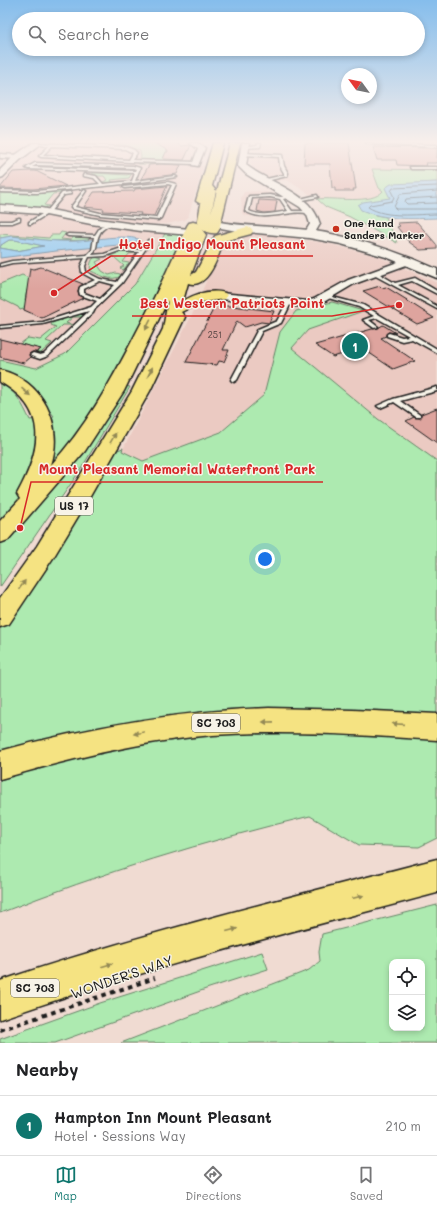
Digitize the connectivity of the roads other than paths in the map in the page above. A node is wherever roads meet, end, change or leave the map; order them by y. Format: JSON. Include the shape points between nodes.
{"nodes":[{"id":1,"x":84,"y":191,"type":"edge"},
{"id":2,"x":25,"y":192,"type":"edge"},
{"id":3,"x":40,"y":192,"type":"edge"},
{"id":4,"x":79,"y":192,"type":"edge"},
{"id":5,"x":171,"y":192,"type":"edge"},
{"id":6,"x":204,"y":192,"type":"edge"},
{"id":7,"x":210,"y":192,"type":"edge"},
{"id":8,"x":227,"y":192,"type":"edge"},
{"id":9,"x":283,"y":192,"type":"edge"},
{"id":10,"x":317,"y":196,"type":"dead end"},
{"id":11,"x":282,"y":198,"type":"junction"},
{"id":12,"x":295,"y":198,"type":"junction"},
{"id":13,"x":0,"y":208,"type":"edge"},
{"id":14,"x":48,"y":212,"type":"junction"},
{"id":15,"x":291,"y":212,"type":"junction"},
{"id":16,"x":311,"y":212,"type":"junction"},
{"id":17,"x":19,"y":219,"type":"dead end"},
{"id":18,"x":0,"y":222,"type":"edge"},
{"id":19,"x":136,"y":222,"type":"junction"},
{"id":20,"x":30,"y":223,"type":"dead end"},
{"id":21,"x":108,"y":224,"type":"junction"},
{"id":22,"x":214,"y":227,"type":"junction"},
{"id":23,"x":192,"y":229,"type":"junction"},
{"id":24,"x":250,"y":230,"type":"junction"},
{"id":25,"x":309,"y":234,"type":"junction"},
{"id":26,"x":68,"y":235,"type":"dead end"},
{"id":27,"x":95,"y":237,"type":"junction"},
{"id":28,"x":149,"y":241,"type":"dead end"},
{"id":29,"x":142,"y":251,"type":"junction"},
{"id":30,"x":89,"y":255,"type":"junction"},
{"id":31,"x":409,"y":261,"type":"junction"},
{"id":32,"x":0,"y":265,"type":"edge"},
{"id":33,"x":374,"y":273,"type":"junction"},
{"id":34,"x":437,"y":274,"type":"edge"},
{"id":35,"x":99,"y":280,"type":"junction"},
{"id":36,"x":193,"y":280,"type":"junction"},
{"id":37,"x":118,"y":284,"type":"junction"},
{"id":38,"x":395,"y":284,"type":"junction"},
{"id":39,"x":437,"y":292,"type":"edge"},
{"id":40,"x":220,"y":296,"type":"joint"},
{"id":41,"x":328,"y":296,"type":"junction"},
{"id":42,"x":101,"y":301,"type":"junction"},
{"id":43,"x":289,"y":303,"type":"junction"},
{"id":44,"x":93,"y":308,"type":"junction"},
{"id":45,"x":181,"y":308,"type":"junction"},
{"id":46,"x":437,"y":308,"type":"edge"},
{"id":47,"x":378,"y":316,"type":"junction"},
{"id":48,"x":0,"y":327,"type":"edge"},
{"id":49,"x":376,"y":327,"type":"dead end"},
{"id":50,"x":171,"y":329,"type":"junction"},
{"id":51,"x":389,"y":335,"type":"dead end"},
{"id":52,"x":413,"y":337,"type":"junction"},
{"id":53,"x":437,"y":351,"type":"edge"},
{"id":54,"x":33,"y":356,"type":"dead end"},
{"id":55,"x":0,"y":375,"type":"edge"},
{"id":56,"x":234,"y":380,"type":"dead end"},
{"id":57,"x":437,"y":389,"type":"edge"},
{"id":58,"x":395,"y":400,"type":"junction"},
{"id":59,"x":380,"y":406,"type":"dead end"},
{"id":60,"x":418,"y":416,"type":"dead end"},
{"id":61,"x":0,"y":534,"type":"edge"},
{"id":62,"x":0,"y":617,"type":"edge"},
{"id":63,"x":437,"y":727,"type":"edge"},
{"id":64,"x":0,"y":766,"type":"edge"},
{"id":65,"x":437,"y":876,"type":"edge"},
{"id":66,"x":0,"y":1000,"type":"edge"}],
"edges":[{"from":1,"to":19,"type":"lane","via":[[74,208]]},
{"from":2,"to":3,"type":"lane"},
{"from":4,"to":14,"type":"lane","via":[[63,194]]},
{"from":5,"to":19,"type":"lane","via":[[160,215],[140,214]]},
{"from":6,"to":23,"type":"highway","number":"US 17"},
{"from":7,"to":22,"type":"highway","via":[[203,225]]},
{"from":8,"to":22,"type":"highway","number":"US 17"},
{"from":9,"to":12,"type":"street"},
{"from":10,"to":12,"type":"lane"},
{"from":11,"to":12,"type":"lane"},
{"from":11,"to":15,"type":"lane"},
{"from":11,"to":15,"type":"lane","via":[[250,197],[247,211],[252,214],[274,215]]},
{"from":12,"to":16,"type":"street"},
{"from":13,"to":14,"type":"street"},
{"from":14,"to":20,"type":"lane"},
{"from":14,"to":21,"type":"street"},
{"from":15,"to":16,"type":"lane"},
{"from":16,"to":25,"type":"street","via":[[315,224],[314,230]]},
{"from":17,"to":18,"type":"lane"},
{"from":19,"to":21,"type":"street","via":[[127,226]]},
{"from":19,"to":23,"type":"street","via":[[141,228]]},
{"from":21,"to":27,"type":"lane","via":[[98,231]]},
{"from":22,"to":24,"type":"main road"},
{"from":22,"to":36,"type":"highway","number":"US 17"},
{"from":23,"to":50,"type":"highway","via":[[200,235],[177,292]]},
{"from":23,"to":61,"type":"highway","number":"US 17","one_way":true,"via":[[172,278],[114,391],[76,451]]},
{"from":24,"to":25,"type":"main road"},
{"from":24,"to":36,"type":"highway","via":[[219,239],[202,274]]},
{"from":25,"to":31,"type":"main road","via":[[358,244]]},
{"from":26,"to":27,"type":"lane"},
{"from":27,"to":30,"type":"lane","via":[[94,250]]},
{"from":28,"to":29,"type":"lane"},
{"from":29,"to":30,"type":"lane","via":[[119,250],[105,255]]},
{"from":29,"to":37,"type":"lane"},
{"from":30,"to":32,"type":"lane"},
{"from":30,"to":35,"type":"lane","via":[[82,266],[84,272]]},
{"from":31,"to":33,"type":"street"},
{"from":31,"to":34,"type":"main road"},
{"from":33,"to":38,"type":"lane"},
{"from":33,"to":41,"type":"street","via":[[351,282]]},
{"from":35,"to":37,"type":"lane"},
{"from":35,"to":42,"type":"lane","via":[[82,288],[81,291],[82,294]]},
{"from":36,"to":45,"type":"highway","number":"US 17"},
{"from":37,"to":42,"type":"lane"},
{"from":38,"to":39,"type":"lane","via":[[413,279]]},
{"from":38,"to":46,"type":"lane"},
{"from":40,"to":43,"type":"street"},
{"from":40,"to":45,"type":"highway","via":[[199,298]]},
{"from":41,"to":43,"type":"street","via":[[308,304]]},
{"from":41,"to":47,"type":"lane","via":[[361,306]]},
{"from":42,"to":44,"type":"lane"},
{"from":43,"to":56,"type":"lane","via":[[279,322],[260,330]]},
{"from":44,"to":48,"type":"lane","via":[[43,323]]},
{"from":44,"to":54,"type":"lane","via":[[46,355]]},
{"from":45,"to":50,"type":"highway","number":"US 17"},
{"from":47,"to":49,"type":"lane","via":[[365,320]]},
{"from":47,"to":52,"type":"lane"},
{"from":62,"to":50,"type":"highway","number":"US 17","one_way":true,"via":[[45,552],[141,390]]},
{"from":51,"to":52,"type":"lane","via":[[402,339]]},
{"from":52,"to":53,"type":"lane"},
{"from":55,"to":61,"type":"highway","one_way":true,"via":[[13,381],[34,398],[43,417],[46,435],[45,450],[36,481]]},
{"from":57,"to":58,"type":"lane"},
{"from":58,"to":59,"type":"lane"},
{"from":58,"to":60,"type":"lane"},
{"from":63,"to":64,"type":"highway","number":"SC 703","one_way":true,"via":[[364,722],[214,723],[148,731],[40,753]]},
{"from":66,"to":65,"type":"highway","number":"SC 703","one_way":true,"via":[[70,976],[179,944]]}]}
